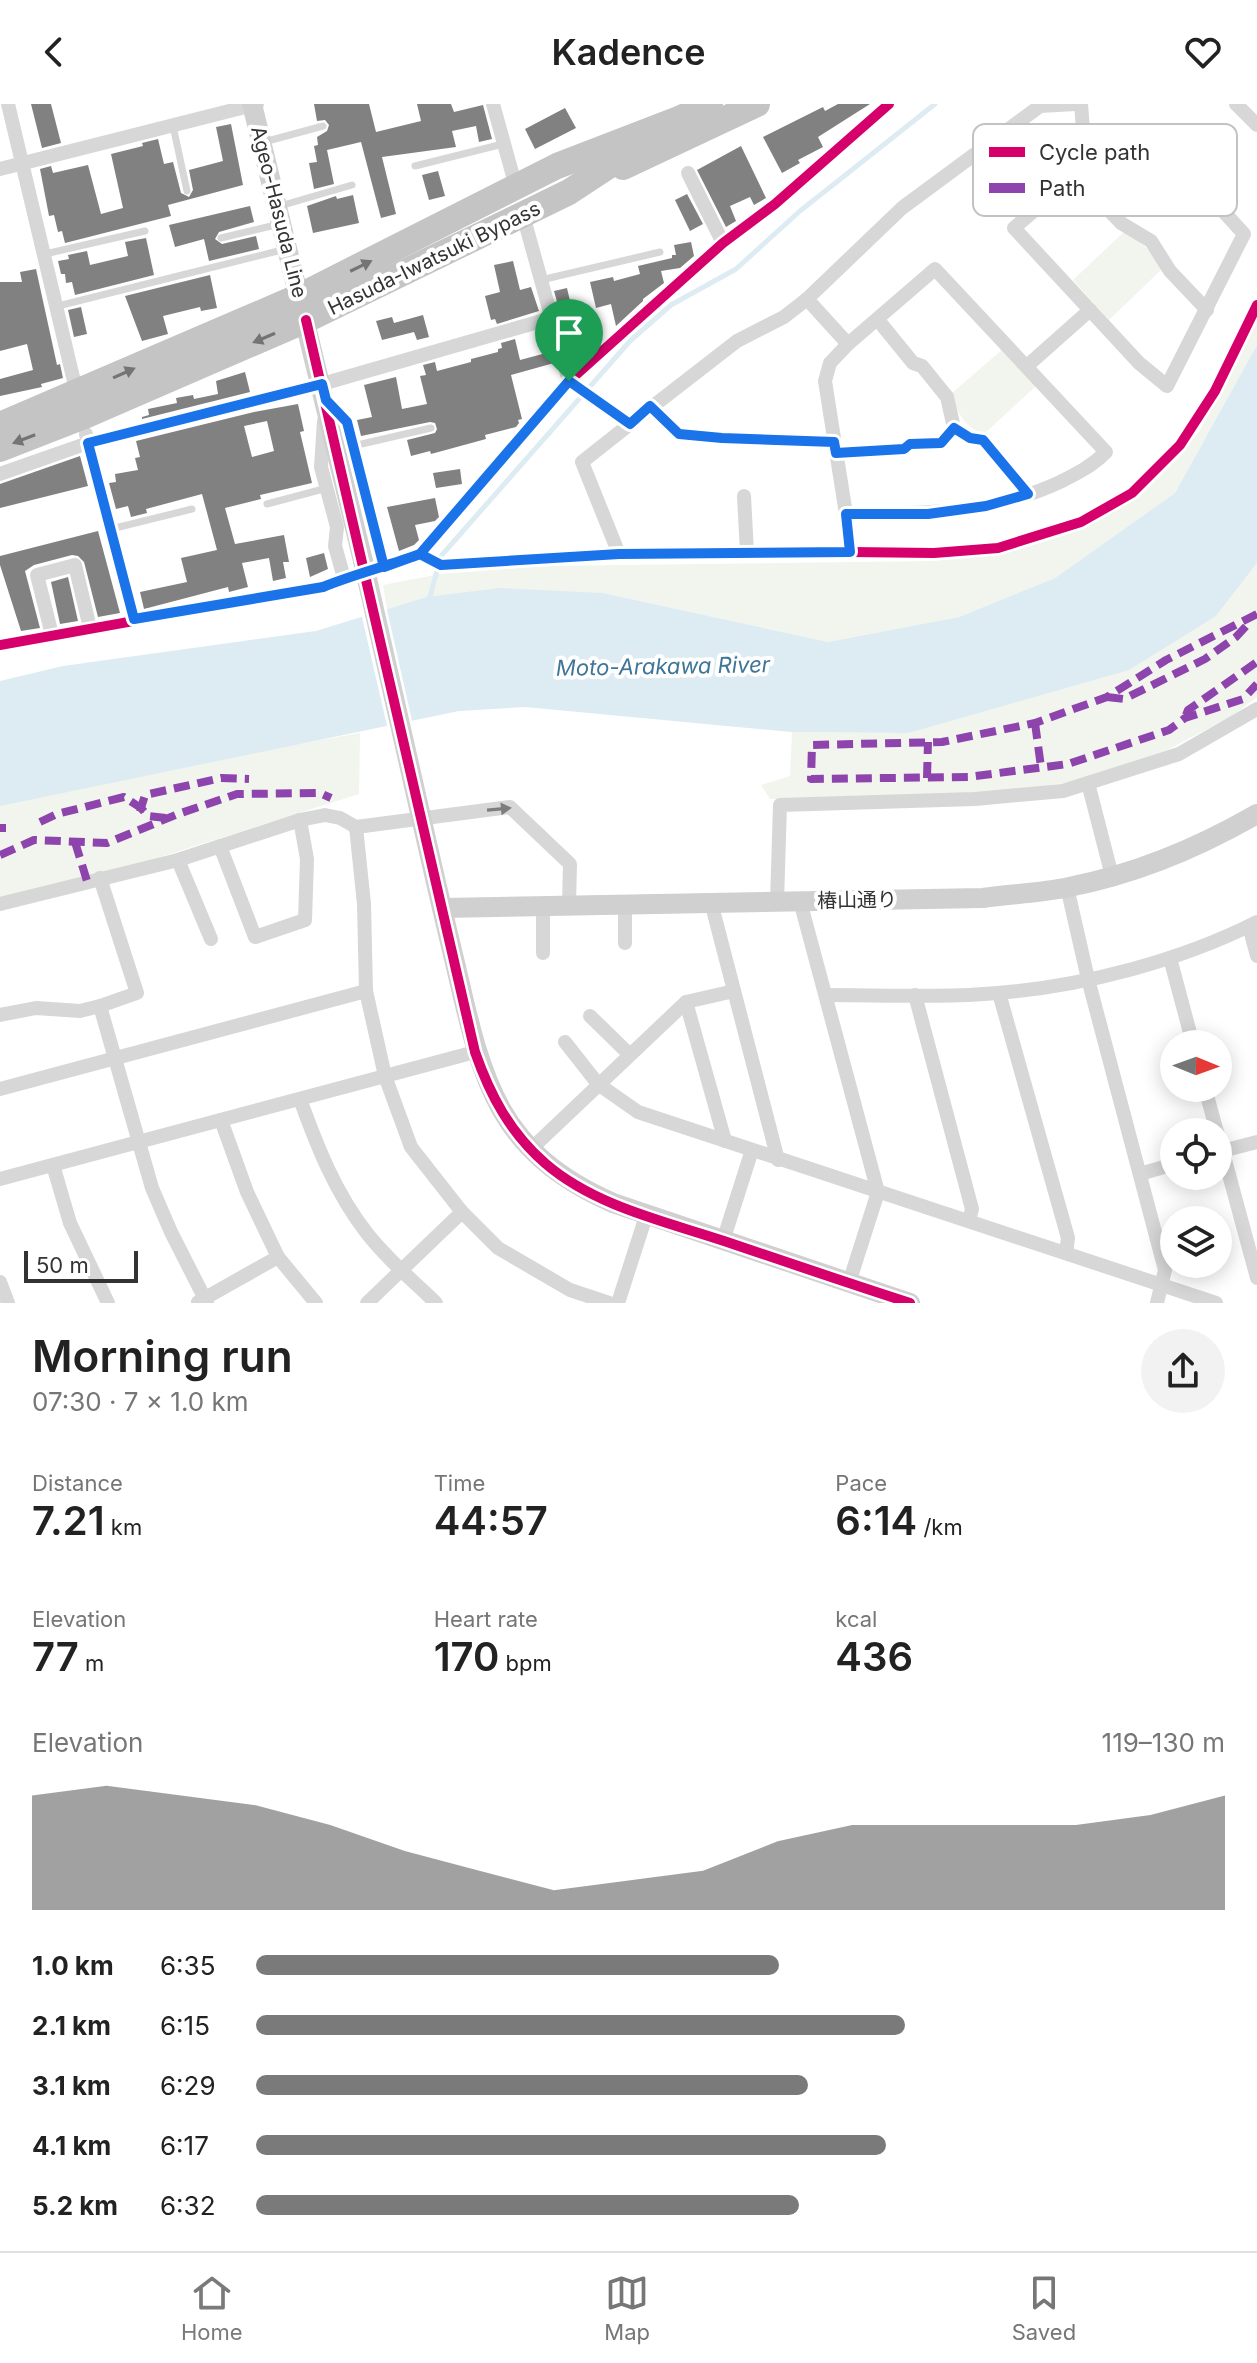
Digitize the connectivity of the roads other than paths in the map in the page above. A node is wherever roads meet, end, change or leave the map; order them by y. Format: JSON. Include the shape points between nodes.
{"nodes":[{"id":1,"x":8,"y":104,"type":"edge"},
{"id":2,"x":254,"y":104,"type":"edge"},
{"id":3,"x":493,"y":104,"type":"edge"},
{"id":4,"x":710,"y":104,"type":"edge"},
{"id":5,"x":757,"y":104,"type":"edge"},
{"id":6,"x":889,"y":104,"type":"edge"},
{"id":7,"x":1075,"y":104,"type":"edge"},
{"id":8,"x":1236,"y":104,"type":"edge"},
{"id":9,"x":675,"y":112,"type":"edge"},
{"id":10,"x":1016,"y":124,"type":"edge"},
{"id":11,"x":1257,"y":125,"type":"edge"},
{"id":12,"x":173,"y":126,"type":"junction"},
{"id":13,"x":323,"y":126,"type":"dead end"},
{"id":14,"x":262,"y":143,"type":"junction"},
{"id":15,"x":503,"y":144,"type":"junction"},
{"id":16,"x":973,"y":156,"type":"edge"},
{"id":17,"x":22,"y":164,"type":"junction"},
{"id":18,"x":415,"y":166,"type":"dead end"},
{"id":19,"x":0,"y":169,"type":"edge"},
{"id":20,"x":688,"y":173,"type":"dead end"},
{"id":21,"x":352,"y":185,"type":"dead end"},
{"id":22,"x":516,"y":187,"type":"junction"},
{"id":23,"x":187,"y":191,"type":"dead end"},
{"id":24,"x":569,"y":192,"type":"junction"},
{"id":25,"x":280,"y":215,"type":"junction"},
{"id":26,"x":523,"y":215,"type":"junction"},
{"id":27,"x":1028,"y":216,"type":"edge"},
{"id":28,"x":1116,"y":216,"type":"edge"},
{"id":29,"x":1228,"y":216,"type":"edge"},
{"id":30,"x":145,"y":231,"type":"dead end"},
{"id":31,"x":221,"y":238,"type":"dead end"},
{"id":32,"x":723,"y":243,"type":"junction"},
{"id":33,"x":288,"y":249,"type":"junction"},
{"id":34,"x":660,"y":252,"type":"dead end"},
{"id":35,"x":45,"y":254,"type":"junction"},
{"id":36,"x":541,"y":280,"type":"junction"},
{"id":37,"x":807,"y":299,"type":"junction"},
{"id":38,"x":58,"y":306,"type":"junction"},
{"id":39,"x":303,"y":308,"type":"junction"},
{"id":40,"x":1090,"y":310,"type":"junction"},
{"id":41,"x":1207,"y":310,"type":"junction"},
{"id":42,"x":552,"y":318,"type":"junction"},
{"id":43,"x":878,"y":320,"type":"junction"},
{"id":44,"x":848,"y":344,"type":"junction"},
{"id":45,"x":1027,"y":366,"type":"junction"},
{"id":46,"x":569,"y":381,"type":"junction"},
{"id":47,"x":324,"y":392,"type":"junction"},
{"id":48,"x":79,"y":405,"type":"junction"},
{"id":49,"x":650,"y":406,"type":"junction"},
{"id":50,"x":630,"y":424,"type":"junction"},
{"id":51,"x":0,"y":425,"type":"edge"},
{"id":52,"x":431,"y":428,"type":"dead end"},
{"id":53,"x":954,"y":428,"type":"junction"},
{"id":54,"x":88,"y":443,"type":"junction"},
{"id":55,"x":353,"y":446,"type":"junction"},
{"id":56,"x":835,"y":448,"type":"junction"},
{"id":57,"x":0,"y":449,"type":"edge"},
{"id":58,"x":0,"y":474,"type":"edge"},
{"id":59,"x":327,"y":488,"type":"junction"},
{"id":60,"x":1028,"y":494,"type":"junction"},
{"id":61,"x":744,"y":496,"type":"dead end"},
{"id":62,"x":267,"y":504,"type":"dead end"},
{"id":63,"x":192,"y":509,"type":"dead end"},
{"id":64,"x":846,"y":514,"type":"junction"},
{"id":65,"x":111,"y":529,"type":"junction"},
{"id":66,"x":747,"y":553,"type":"junction"},
{"id":67,"x":420,"y":554,"type":"junction"},
{"id":68,"x":619,"y":554,"type":"junction"},
{"id":69,"x":384,"y":567,"type":"junction"},
{"id":70,"x":344,"y":578,"type":"junction"},
{"id":71,"x":134,"y":619,"type":"junction"},
{"id":72,"x":90,"y":628,"type":"junction"},
{"id":73,"x":52,"y":635,"type":"junction"},
{"id":74,"x":0,"y":645,"type":"edge"},
{"id":75,"x":1257,"y":709,"type":"edge"},
{"id":76,"x":1088,"y":783,"type":"junction"},
{"id":77,"x":1257,"y":814,"type":"edge"},
{"id":78,"x":300,"y":820,"type":"junction"},
{"id":79,"x":422,"y":820,"type":"junction"},
{"id":80,"x":356,"y":827,"type":"junction"},
{"id":81,"x":220,"y":846,"type":"junction"},
{"id":82,"x":178,"y":860,"type":"junction"},
{"id":83,"x":1112,"y":876,"type":"junction"},
{"id":84,"x":100,"y":878,"type":"junction"},
{"id":85,"x":1067,"y":887,"type":"junction"},
{"id":86,"x":800,"y":901,"type":"junction"},
{"id":87,"x":711,"y":902,"type":"junction"},
{"id":88,"x":777,"y":902,"type":"junction"},
{"id":89,"x":625,"y":903,"type":"junction"},
{"id":90,"x":0,"y":904,"type":"edge"},
{"id":91,"x":569,"y":904,"type":"junction"},
{"id":92,"x":543,"y":905,"type":"junction"},
{"id":93,"x":442,"y":908,"type":"junction"},
{"id":94,"x":1253,"y":924,"type":"edge"},
{"id":95,"x":211,"y":939,"type":"dead end"},
{"id":96,"x":625,"y":943,"type":"dead end"},
{"id":97,"x":543,"y":953,"type":"dead end"},
{"id":98,"x":1257,"y":956,"type":"edge"},
{"id":99,"x":1170,"y":958,"type":"junction"},
{"id":100,"x":1088,"y":979,"type":"junction"},
{"id":101,"x":366,"y":991,"type":"junction"},
{"id":102,"x":734,"y":991,"type":"junction"},
{"id":103,"x":999,"y":993,"type":"junction"},
{"id":104,"x":826,"y":995,"type":"junction"},
{"id":105,"x":915,"y":995,"type":"junction"},
{"id":106,"x":686,"y":1002,"type":"junction"},
{"id":107,"x":100,"y":1006,"type":"junction"},
{"id":108,"x":0,"y":1015,"type":"edge"},
{"id":109,"x":590,"y":1016,"type":"dead end"},
{"id":110,"x":1189,"y":1030,"type":"edge"},
{"id":111,"x":565,"y":1042,"type":"dead end"},
{"id":112,"x":475,"y":1052,"type":"junction"},
{"id":113,"x":629,"y":1054,"type":"junction"},
{"id":114,"x":115,"y":1058,"type":"junction"},
{"id":115,"x":385,"y":1076,"type":"junction"},
{"id":116,"x":598,"y":1084,"type":"junction"},
{"id":117,"x":0,"y":1089,"type":"edge"},
{"id":118,"x":300,"y":1099,"type":"junction"},
{"id":119,"x":221,"y":1120,"type":"junction"},
{"id":120,"x":725,"y":1141,"type":"junction"},
{"id":121,"x":138,"y":1142,"type":"junction"},
{"id":122,"x":1257,"y":1142,"type":"edge"},
{"id":123,"x":1232,"y":1149,"type":"edge"},
{"id":124,"x":530,"y":1150,"type":"junction"},
{"id":125,"x":752,"y":1150,"type":"junction"},
{"id":126,"x":778,"y":1160,"type":"junction"},
{"id":127,"x":53,"y":1165,"type":"junction"},
{"id":128,"x":1160,"y":1168,"type":"edge"},
{"id":129,"x":1140,"y":1174,"type":"junction"},
{"id":130,"x":0,"y":1179,"type":"edge"},
{"id":131,"x":1231,"y":1190,"type":"edge"},
{"id":132,"x":878,"y":1192,"type":"junction"},
{"id":133,"x":462,"y":1212,"type":"junction"},
{"id":134,"x":646,"y":1216,"type":"junction"},
{"id":135,"x":969,"y":1220,"type":"junction"},
{"id":136,"x":723,"y":1241,"type":"junction"},
{"id":137,"x":1066,"y":1253,"type":"junction"},
{"id":138,"x":278,"y":1257,"type":"junction"},
{"id":139,"x":401,"y":1270,"type":"junction"},
{"id":140,"x":1257,"y":1278,"type":"edge"},
{"id":141,"x":0,"y":1282,"type":"edge"},
{"id":142,"x":849,"y":1283,"type":"junction"},
{"id":143,"x":1163,"y":1286,"type":"junction"},
{"id":144,"x":896,"y":1301,"type":"edge"},
{"id":145,"x":202,"y":1302,"type":"edge"},
{"id":146,"x":8,"y":1303,"type":"edge"},
{"id":147,"x":108,"y":1303,"type":"edge"},
{"id":148,"x":316,"y":1303,"type":"edge"},
{"id":149,"x":367,"y":1303,"type":"edge"},
{"id":150,"x":436,"y":1303,"type":"edge"},
{"id":151,"x":609,"y":1303,"type":"edge"},
{"id":152,"x":618,"y":1303,"type":"edge"},
{"id":153,"x":1157,"y":1303,"type":"edge"},
{"id":154,"x":1216,"y":1303,"type":"edge"}],
"edges":[{"from":1,"to":17,"type":"street"},
{"from":2,"to":12,"type":"street"},
{"from":2,"to":14,"type":"street","name":"Ageo-Hasuda Line"},
{"from":3,"to":15,"type":"street"},
{"from":4,"to":9,"type":"highway","name":"Hasuda-Iwatsuki Bypass"},
{"from":5,"to":24,"type":"highway"},
{"from":6,"to":32,"type":"street"},
{"from":7,"to":10,"type":"street","via":[[1040,106]]},
{"from":8,"to":11,"type":"street"},
{"from":9,"to":22,"type":"highway","name":"Hasuda-Iwatsuki Bypass"},
{"from":9,"to":24,"type":"highway","name":"Hasuda-Iwatsuki Bypass"},
{"from":12,"to":17,"type":"street"},
{"from":12,"to":23,"type":"lane"},
{"from":13,"to":14,"type":"lane"},
{"from":14,"to":25,"type":"street","name":"Ageo-Hasuda Line"},
{"from":15,"to":18,"type":"lane"},
{"from":15,"to":22,"type":"street"},
{"from":16,"to":37,"type":"street","via":[[902,208]]},
{"from":17,"to":19,"type":"street"},
{"from":17,"to":35,"type":"street"},
{"from":20,"to":32,"type":"street"},
{"from":21,"to":25,"type":"lane"},
{"from":39,"to":22,"type":"highway","name":"Hasuda-Iwatsuki Bypass","one_way":true},
{"from":24,"to":26,"type":"highway","name":"Hasuda-Iwatsuki Bypass"},
{"from":25,"to":31,"type":"lane"},
{"from":25,"to":33,"type":"street","name":"Ageo-Hasuda Line"},
{"from":26,"to":36,"type":"street"},
{"from":26,"to":39,"type":"highway","name":"Hasuda-Iwatsuki Bypass"},
{"from":27,"to":40,"type":"street","via":[[1014,228]]},
{"from":28,"to":41,"type":"street","via":[[1151,241],[1170,271]]},
{"from":29,"to":41,"type":"street","via":[[1244,234]]},
{"from":30,"to":35,"type":"lane"},
{"from":32,"to":46,"type":"street"},
{"from":33,"to":38,"type":"lane"},
{"from":33,"to":39,"type":"street","name":"Ageo-Hasuda Line"},
{"from":34,"to":36,"type":"lane"},
{"from":35,"to":38,"type":"street"},
{"from":36,"to":42,"type":"street"},
{"from":37,"to":44,"type":"street"},
{"from":37,"to":49,"type":"street","via":[[737,341]]},
{"from":38,"to":48,"type":"street"},
{"from":39,"to":47,"type":"street","name":"Ageo-Hasuda Line"},
{"from":39,"to":48,"type":"highway","name":"Hasuda-Iwatsuki Bypass"},
{"from":40,"to":41,"type":"street","via":[[1167,386]]},
{"from":40,"to":45,"type":"street"},
{"from":42,"to":46,"type":"street"},
{"from":42,"to":47,"type":"street"},
{"from":43,"to":44,"type":"street"},
{"from":43,"to":45,"type":"street","via":[[935,269]]},
{"from":43,"to":53,"type":"street","via":[[947,397]]},
{"from":44,"to":56,"type":"street","via":[[830,363],[825,381]]},
{"from":45,"to":60,"type":"street","via":[[1106,452],[1093,466]]},
{"from":46,"to":50,"type":"street"},
{"from":46,"to":67,"type":"street"},
{"from":47,"to":54,"type":"street"},
{"from":47,"to":55,"type":"street","via":[[347,422]]},
{"from":47,"to":59,"type":"street","via":[[321,467]]},
{"from":47,"to":79,"type":"street","name":"Ageo-Hasuda Line","bridge":true},
{"from":48,"to":51,"type":"highway","name":"Hasuda-Iwatsuki Bypass"},
{"from":48,"to":54,"type":"street"},
{"from":48,"to":57,"type":"highway","name":"Hasuda-Iwatsuki Bypass","one_way":true},
{"from":49,"to":50,"type":"street"},
{"from":49,"to":56,"type":"street","via":[[679,434]]},
{"from":50,"to":68,"type":"street","via":[[582,462]]},
{"from":52,"to":55,"type":"lane"},
{"from":53,"to":56,"type":"street","via":[[941,443],[904,449]]},
{"from":53,"to":60,"type":"street","via":[[983,440]]},
{"from":54,"to":58,"type":"street"},
{"from":54,"to":65,"type":"street"},
{"from":55,"to":69,"type":"street"},
{"from":56,"to":64,"type":"street"},
{"from":59,"to":62,"type":"lane"},
{"from":59,"to":70,"type":"street"},
{"from":60,"to":64,"type":"street","via":[[928,514]]},
{"from":61,"to":66,"type":"street"},
{"from":63,"to":65,"type":"lane"},
{"from":64,"to":66,"type":"street","via":[[850,552]]},
{"from":65,"to":71,"type":"street"},
{"from":66,"to":68,"type":"street"},
{"from":67,"to":68,"type":"street","via":[[441,565]]},
{"from":67,"to":69,"type":"street"},
{"from":69,"to":70,"type":"street"},
{"from":70,"to":71,"type":"street","via":[[323,587]]},
{"from":71,"to":72,"type":"street"},
{"from":72,"to":73,"type":"street"},
{"from":72,"to":73,"type":"street","via":[[75,565],[37,575]]},
{"from":73,"to":74,"type":"street"},
{"from":75,"to":76,"type":"street","via":[[1179,754]]},
{"from":76,"to":83,"type":"street"},
{"from":76,"to":88,"type":"street","via":[[1063,791],[975,799],[780,805]]},
{"from":77,"to":83,"type":"street","name":"椿山通り","via":[[1152,865]]},
{"from":78,"to":80,"type":"street","via":[[325,815]]},
{"from":78,"to":81,"type":"street"},
{"from":78,"to":81,"type":"street","via":[[307,859],[305,920],[255,937]]},
{"from":79,"to":80,"type":"street"},
{"from":79,"to":91,"type":"street","one_way":true,"via":[[510,807],[570,864]]},
{"from":79,"to":93,"type":"street","name":"Ageo-Hasuda Line"},
{"from":80,"to":101,"type":"street"},
{"from":81,"to":82,"type":"street"},
{"from":82,"to":84,"type":"street"},
{"from":82,"to":95,"type":"street"},
{"from":83,"to":85,"type":"street","name":"椿山通り"},
{"from":84,"to":90,"type":"street"},
{"from":84,"to":107,"type":"street","via":[[137,993]]},
{"from":85,"to":86,"type":"street","name":"椿山通り","via":[[983,898]]},
{"from":85,"to":100,"type":"street"},
{"from":86,"to":88,"type":"street","name":"椿山通り"},
{"from":86,"to":104,"type":"street"},
{"from":87,"to":88,"type":"street","name":"椿山通り"},
{"from":87,"to":89,"type":"street","name":"椿山通り"},
{"from":87,"to":102,"type":"street"},
{"from":89,"to":91,"type":"street","name":"椿山通り"},
{"from":89,"to":96,"type":"street"},
{"from":91,"to":92,"type":"street","name":"椿山通り"},
{"from":92,"to":93,"type":"street","name":"椿山通り"},
{"from":92,"to":97,"type":"street"},
{"from":93,"to":112,"type":"street","name":"Ageo-Hasuda Line"},
{"from":94,"to":98,"type":"street"},
{"from":94,"to":99,"type":"street"},
{"from":99,"to":100,"type":"street"},
{"from":99,"to":110,"type":"street"},
{"from":100,"to":103,"type":"street"},
{"from":100,"to":129,"type":"street"},
{"from":101,"to":114,"type":"street"},
{"from":101,"to":115,"type":"street"},
{"from":102,"to":106,"type":"street"},
{"from":102,"to":126,"type":"street"},
{"from":103,"to":105,"type":"street"},
{"from":103,"to":137,"type":"street","via":[[1068,1238]]},
{"from":104,"to":105,"type":"street"},
{"from":104,"to":132,"type":"street"},
{"from":105,"to":135,"type":"street","via":[[972,1209]]},
{"from":106,"to":113,"type":"street"},
{"from":106,"to":120,"type":"street"},
{"from":107,"to":108,"type":"street"},
{"from":107,"to":114,"type":"street"},
{"from":109,"to":113,"type":"street"},
{"from":111,"to":116,"type":"street"},
{"from":112,"to":115,"type":"street"},
{"from":112,"to":124,"type":"street","name":"Ageo-Hasuda Line","via":[[496,1102]]},
{"from":113,"to":116,"type":"street"},
{"from":114,"to":117,"type":"street"},
{"from":114,"to":121,"type":"street"},
{"from":115,"to":118,"type":"street"},
{"from":115,"to":133,"type":"street","via":[[411,1147]]},
{"from":116,"to":120,"type":"street","via":[[638,1112]]},
{"from":116,"to":124,"type":"street"},
{"from":118,"to":119,"type":"street"},
{"from":118,"to":139,"type":"street","via":[[339,1192],[367,1234]]},
{"from":119,"to":121,"type":"street"},
{"from":119,"to":138,"type":"street"},
{"from":120,"to":125,"type":"street"},
{"from":121,"to":127,"type":"street"},
{"from":121,"to":145,"type":"street","via":[[152,1188]]},
{"from":122,"to":123,"type":"street"},
{"from":124,"to":134,"type":"street","name":"Ageo-Hasuda Line","via":[[580,1187]]},
{"from":125,"to":126,"type":"street"},
{"from":125,"to":136,"type":"street"},
{"from":126,"to":132,"type":"street"},
{"from":127,"to":130,"type":"street"},
{"from":127,"to":147,"type":"street","via":[[70,1223]]},
{"from":128,"to":129,"type":"street"},
{"from":129,"to":143,"type":"street","via":[[1165,1270]]},
{"from":131,"to":140,"type":"street"},
{"from":132,"to":135,"type":"street"},
{"from":132,"to":142,"type":"street"},
{"from":133,"to":139,"type":"street"},
{"from":133,"to":151,"type":"street","via":[[498,1248],[535,1271]]},
{"from":134,"to":136,"type":"street","name":"Ageo-Hasuda Line"},
{"from":134,"to":152,"type":"street"},
{"from":135,"to":137,"type":"street"},
{"from":136,"to":142,"type":"street","name":"Ageo-Hasuda Line"},
{"from":137,"to":143,"type":"street"},
{"from":138,"to":145,"type":"street"},
{"from":138,"to":148,"type":"street"},
{"from":139,"to":149,"type":"street"},
{"from":139,"to":150,"type":"street"},
{"from":141,"to":146,"type":"street"},
{"from":142,"to":144,"type":"street","name":"Ageo-Hasuda Line"},
{"from":143,"to":153,"type":"street"},
{"from":143,"to":154,"type":"street"}]}
